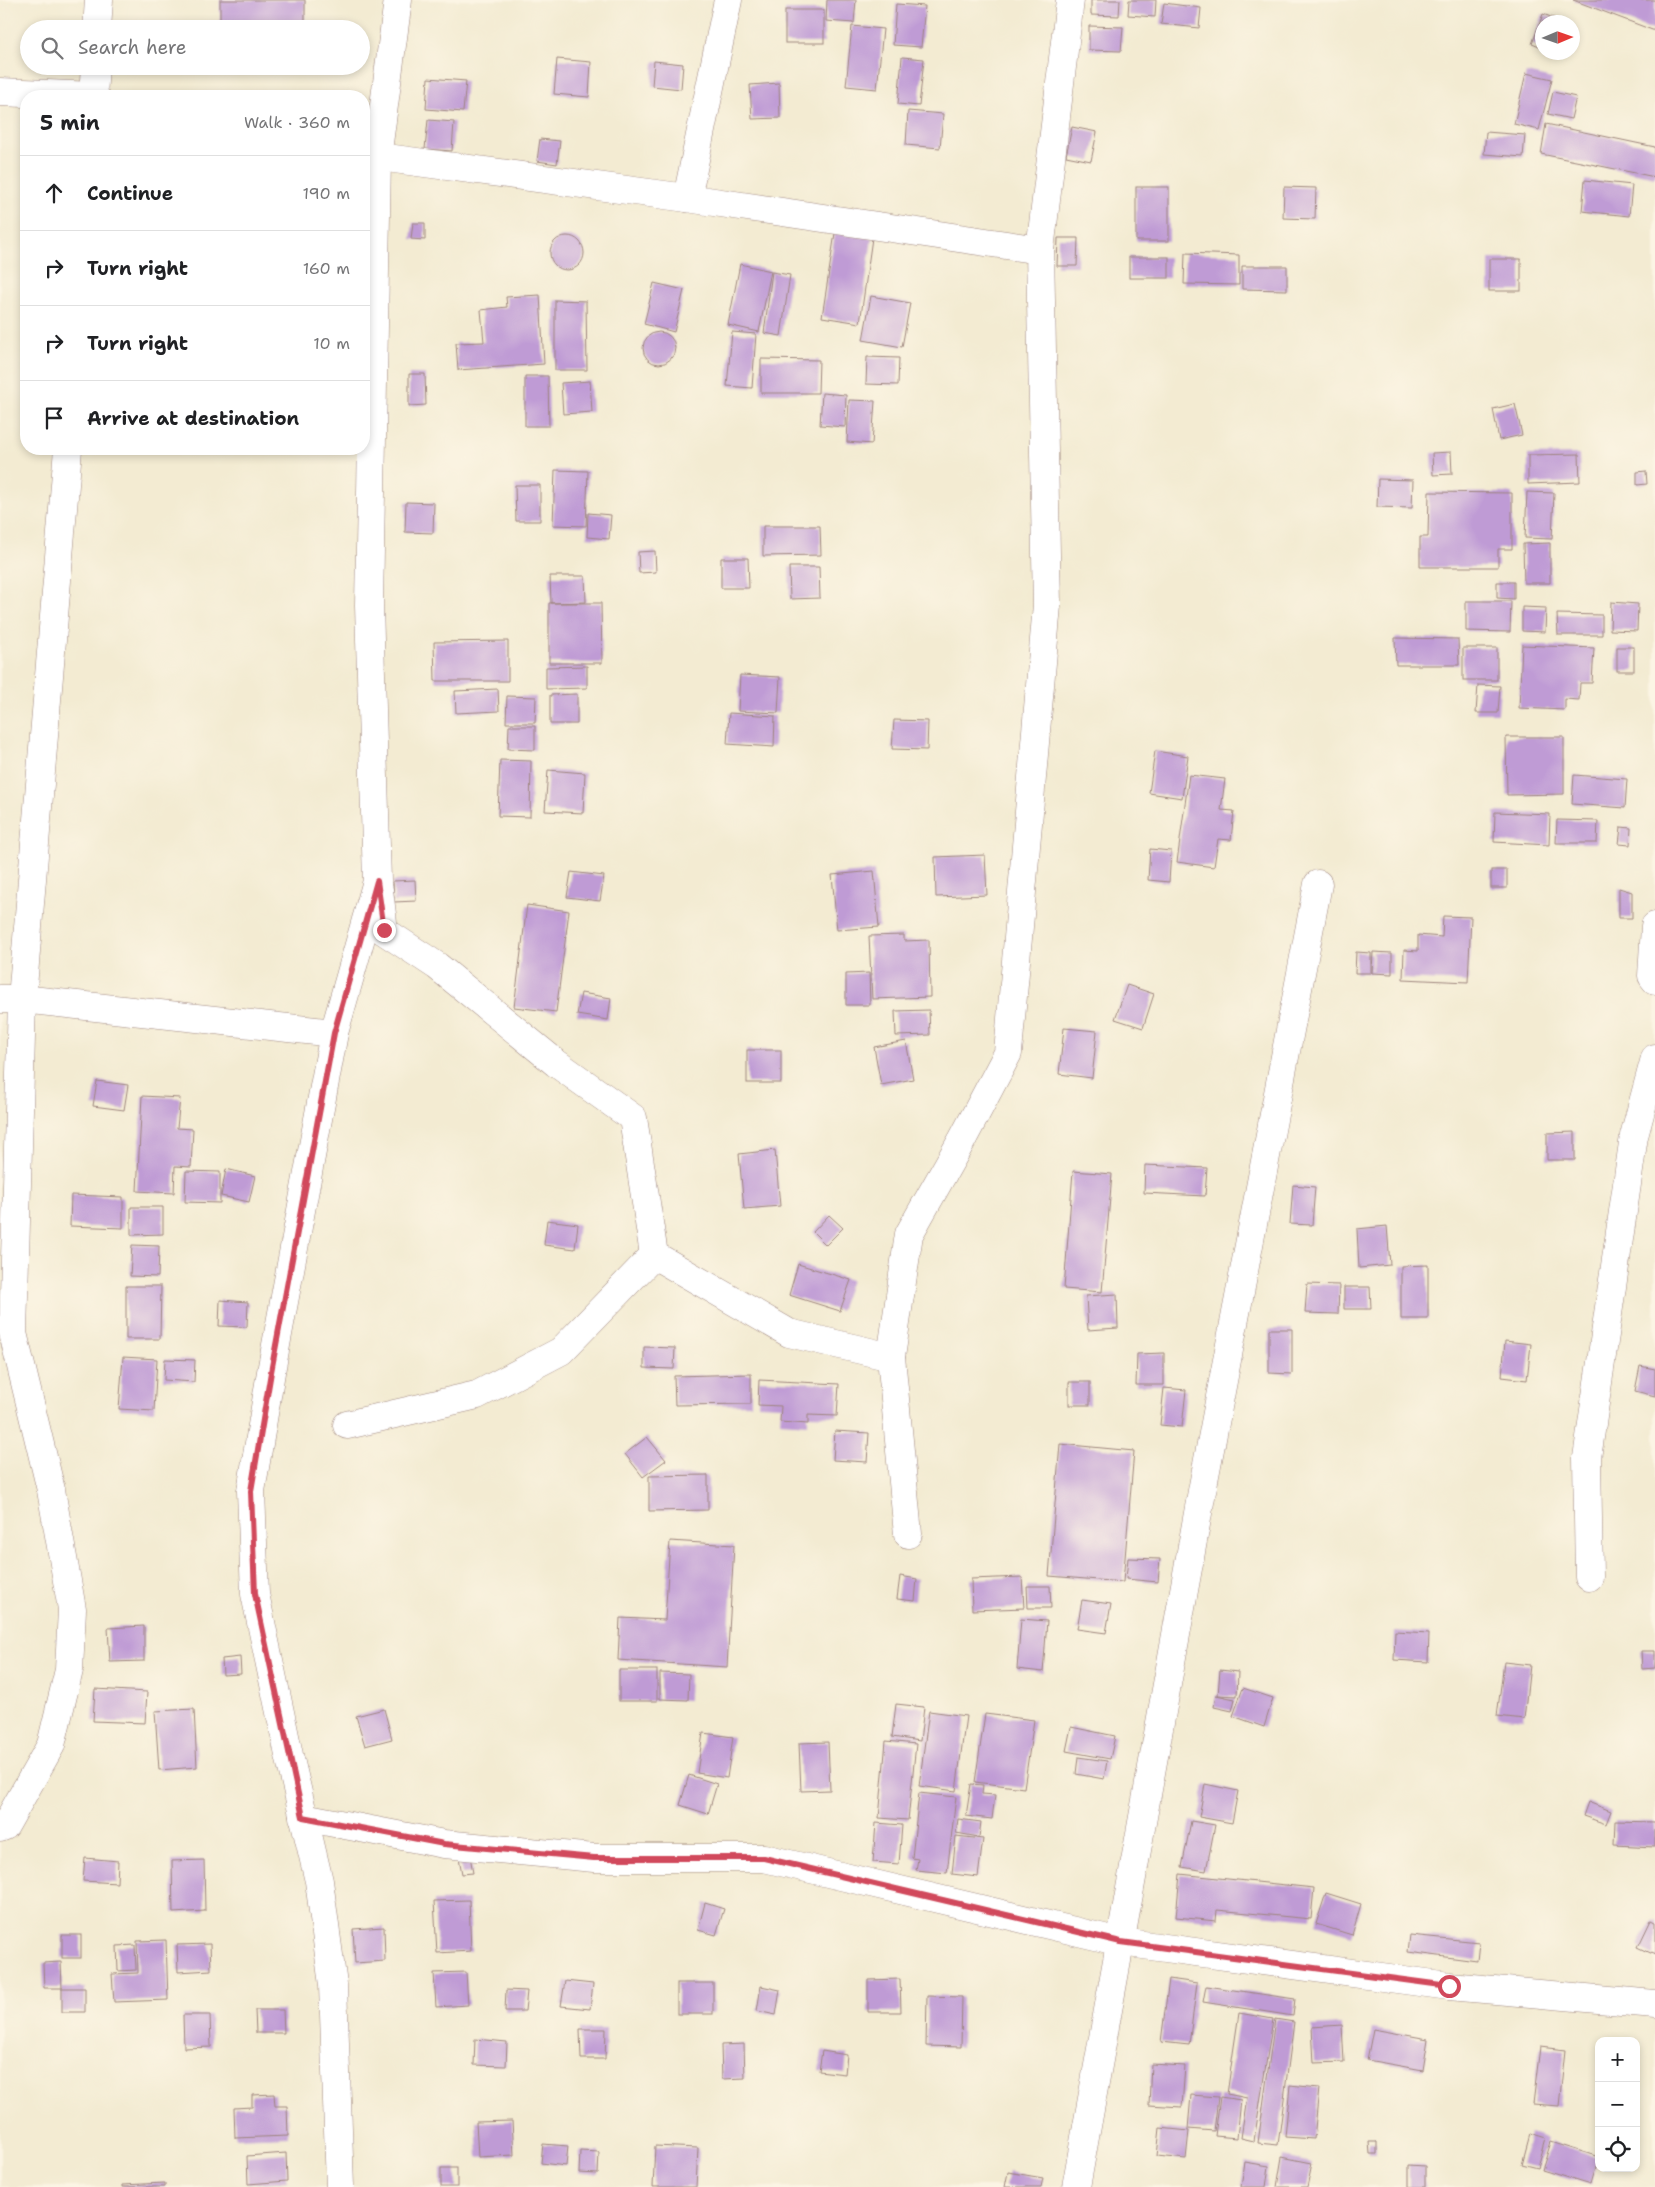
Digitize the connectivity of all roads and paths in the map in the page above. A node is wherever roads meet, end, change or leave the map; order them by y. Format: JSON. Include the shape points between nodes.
{"nodes":[{"id":1,"x":99,"y":0,"type":"edge"},
{"id":2,"x":398,"y":0,"type":"edge"},
{"id":3,"x":728,"y":0,"type":"edge"},
{"id":4,"x":1070,"y":0,"type":"edge"},
{"id":5,"x":98,"y":20,"type":"edge"},
{"id":6,"x":95,"y":75,"type":"edge"},
{"id":7,"x":94,"y":90,"type":"edge"},
{"id":8,"x":0,"y":92,"type":"edge"},
{"id":9,"x":20,"y":93,"type":"edge"},
{"id":10,"x":370,"y":156,"type":"edge"},
{"id":11,"x":687,"y":198,"type":"junction"},
{"id":12,"x":1040,"y":250,"type":"junction"},
{"id":13,"x":67,"y":455,"type":"edge"},
{"id":14,"x":369,"y":455,"type":"edge"},
{"id":15,"x":377,"y":881,"type":"junction"},
{"id":16,"x":1318,"y":884,"type":"dead end"},
{"id":17,"x":1655,"y":926,"type":"edge"},
{"id":18,"x":1655,"y":980,"type":"edge"},
{"id":19,"x":11,"y":999,"type":"edge"},
{"id":20,"x":334,"y":1033,"type":"junction"},
{"id":21,"x":1655,"y":1058,"type":"edge"},
{"id":22,"x":654,"y":1255,"type":"junction"},
{"id":23,"x":891,"y":1357,"type":"junction"},
{"id":24,"x":347,"y":1425,"type":"dead end"},
{"id":25,"x":908,"y":1534,"type":"dead end"},
{"id":26,"x":1589,"y":1577,"type":"dead end"},
{"id":27,"x":303,"y":1817,"type":"junction"},
{"id":28,"x":0,"y":1828,"type":"edge"},
{"id":29,"x":1121,"y":1942,"type":"junction"},
{"id":30,"x":1655,"y":2004,"type":"edge"},
{"id":31,"x":340,"y":2187,"type":"edge"},
{"id":32,"x":1076,"y":2187,"type":"edge"}],
"edges":[{"from":1,"to":5,"type":"street"},
{"from":2,"to":10,"type":"street"},
{"from":3,"to":11,"type":"street"},
{"from":4,"to":12,"type":"street"},
{"from":6,"to":7,"type":"street"},
{"from":8,"to":9,"type":"street"},
{"from":10,"to":11,"type":"street"},
{"from":11,"to":12,"type":"street"},
{"from":12,"to":23,"type":"street","via":[[1047,605],[1008,1053],[909,1234]]},
{"from":13,"to":19,"type":"street"},
{"from":14,"to":15,"type":"street","via":[[369,605]]},
{"from":15,"to":20,"type":"street"},
{"from":15,"to":22,"type":"street","via":[[384,930],[436,966],[556,1063],[633,1118]]},
{"from":16,"to":29,"type":"street","via":[[1202,1491]]},
{"from":17,"to":18,"type":"street","via":[[1652,976]]},
{"from":19,"to":20,"type":"street"},
{"from":19,"to":28,"type":"street","via":[[13,1333],[51,1490],[72,1609],[69,1670],[51,1745],[5,1826]]},
{"from":20,"to":27,"type":"street","via":[[251,1491],[255,1594]]},
{"from":21,"to":26,"type":"street","via":[[1634,1136],[1587,1458]]},
{"from":22,"to":23,"type":"street","via":[[789,1333]]},
{"from":22,"to":24,"type":"street","via":[[561,1351],[477,1396]]},
{"from":23,"to":25,"type":"street"},
{"from":27,"to":29,"type":"street","via":[[444,1844],[594,1858],[764,1858]]},
{"from":27,"to":31,"type":"street","via":[[319,1881],[333,1985]]},
{"from":29,"to":30,"type":"street","via":[[1449,1986]]},
{"from":29,"to":32,"type":"street"}]}
